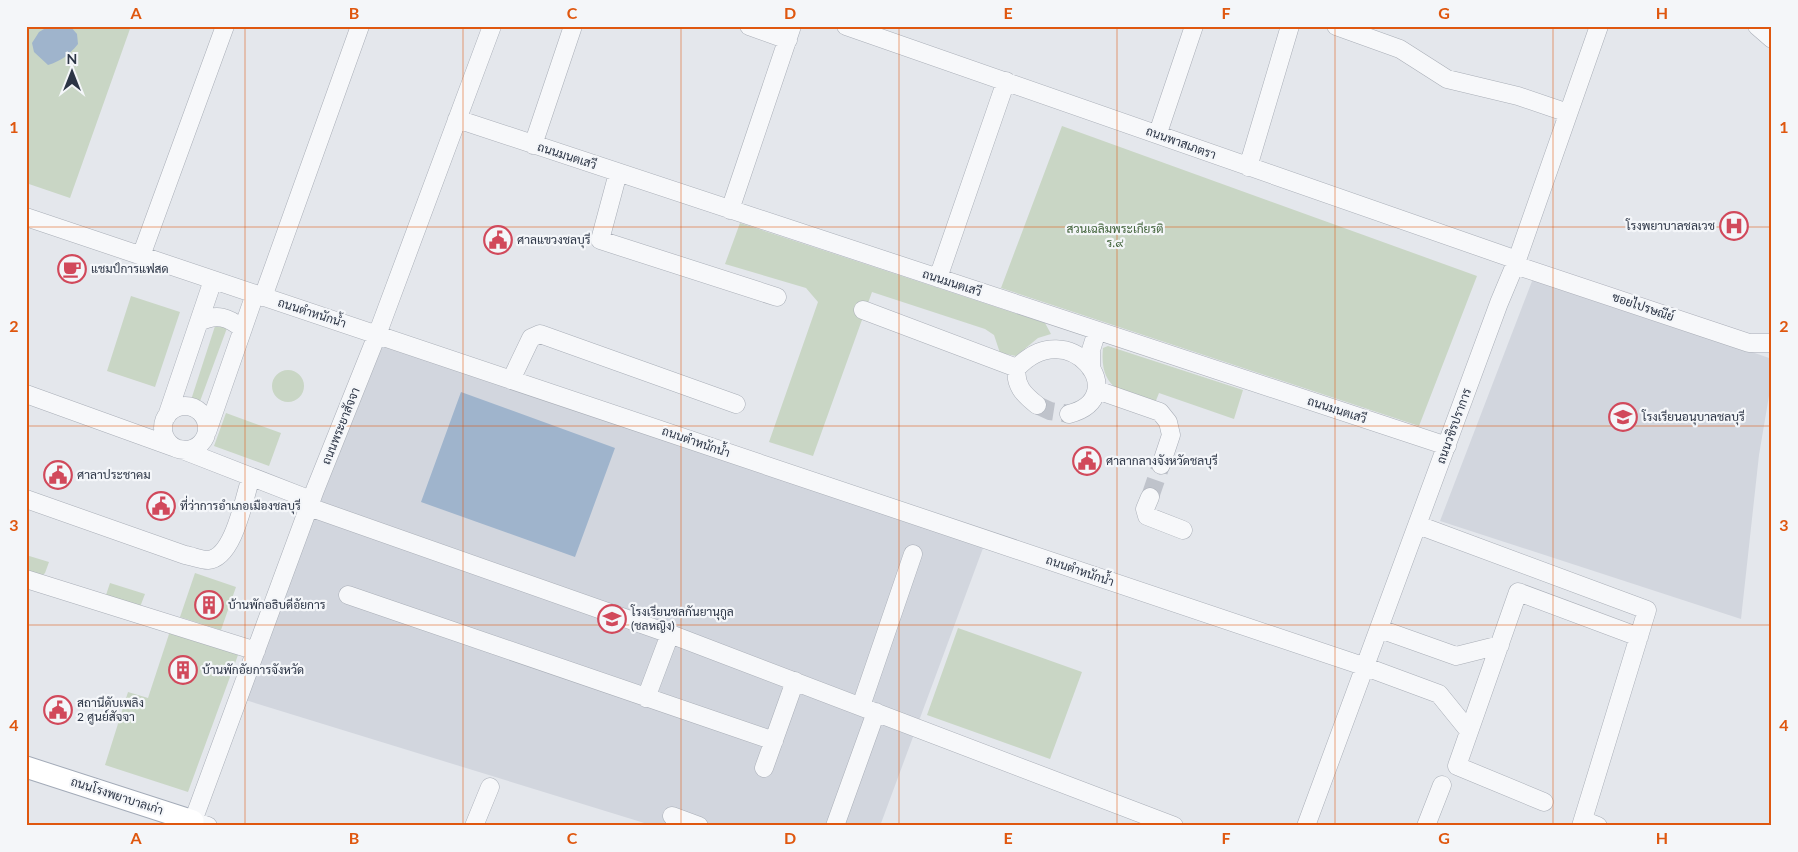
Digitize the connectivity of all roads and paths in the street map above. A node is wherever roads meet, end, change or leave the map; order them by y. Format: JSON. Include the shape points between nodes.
{"nodes":[{"id":1,"x":225,"y":26,"type":"edge"},
{"id":2,"x":360,"y":26,"type":"edge"},
{"id":3,"x":492,"y":26,"type":"edge"},
{"id":4,"x":573,"y":26,"type":"edge"},
{"id":5,"x":749,"y":26,"type":"edge"},
{"id":6,"x":846,"y":26,"type":"edge"},
{"id":7,"x":1194,"y":26,"type":"edge"},
{"id":8,"x":1290,"y":26,"type":"edge"},
{"id":9,"x":1336,"y":26,"type":"edge"},
{"id":10,"x":1599,"y":26,"type":"edge"},
{"id":11,"x":790,"y":33,"type":"edge"},
{"id":12,"x":1006,"y":81,"type":"junction"},
{"id":13,"x":1568,"y":113,"type":"junction"},
{"id":14,"x":457,"y":119,"type":"junction"},
{"id":15,"x":1158,"y":133,"type":"junction"},
{"id":16,"x":533,"y":145,"type":"junction"},
{"id":17,"x":1248,"y":167,"type":"junction"},
{"id":18,"x":618,"y":173,"type":"junction"},
{"id":19,"x":730,"y":210,"type":"junction"},
{"id":20,"x":26,"y":218,"type":"edge"},
{"id":21,"x":142,"y":256,"type":"junction"},
{"id":22,"x":1516,"y":263,"type":"junction"},
{"id":23,"x":938,"y":278,"type":"junction"},
{"id":24,"x":213,"y":280,"type":"junction"},
{"id":25,"x":259,"y":296,"type":"junction"},
{"id":26,"x":777,"y":298,"type":"dead end"},
{"id":27,"x":863,"y":310,"type":"dead end"},
{"id":28,"x":1064,"y":320,"type":"junction"},
{"id":29,"x":199,"y":322,"type":"junction"},
{"id":30,"x":242,"y":329,"type":"junction"},
{"id":31,"x":1097,"y":331,"type":"junction"},
{"id":32,"x":377,"y":335,"type":"junction"},
{"id":33,"x":1772,"y":343,"type":"edge"},
{"id":34,"x":1048,"y":349,"type":"junction"},
{"id":35,"x":1017,"y":368,"type":"junction"},
{"id":36,"x":1091,"y":369,"type":"junction"},
{"id":37,"x":511,"y":380,"type":"junction"},
{"id":38,"x":1097,"y":390,"type":"junction"},
{"id":39,"x":26,"y":394,"type":"edge"},
{"id":40,"x":736,"y":404,"type":"dead end"},
{"id":41,"x":1037,"y":405,"type":"tunnel mouth"},
{"id":42,"x":1069,"y":414,"type":"tunnel mouth"},
{"id":43,"x":167,"y":416,"type":"junction"},
{"id":44,"x":207,"y":432,"type":"junction"},
{"id":45,"x":1447,"y":446,"type":"junction"},
{"id":46,"x":176,"y":448,"type":"junction"},
{"id":47,"x":1161,"y":465,"type":"tunnel mouth"},
{"id":48,"x":251,"y":477,"type":"junction"},
{"id":49,"x":1150,"y":497,"type":"tunnel mouth"},
{"id":50,"x":26,"y":499,"type":"edge"},
{"id":51,"x":310,"y":504,"type":"junction"},
{"id":52,"x":1418,"y":525,"type":"junction"},
{"id":53,"x":1183,"y":530,"type":"dead end"},
{"id":54,"x":913,"y":554,"type":"dead end"},
{"id":55,"x":26,"y":579,"type":"edge"},
{"id":56,"x":348,"y":595,"type":"dead end"},
{"id":57,"x":1380,"y":629,"type":"junction"},
{"id":58,"x":670,"y":634,"type":"junction"},
{"id":59,"x":1639,"y":636,"type":"junction"},
{"id":60,"x":1500,"y":646,"type":"junction"},
{"id":61,"x":256,"y":651,"type":"junction"},
{"id":62,"x":1366,"y":667,"type":"junction"},
{"id":63,"x":794,"y":681,"type":"junction"},
{"id":64,"x":646,"y":698,"type":"junction"},
{"id":65,"x":868,"y":709,"type":"junction"},
{"id":66,"x":1469,"y":731,"type":"junction"},
{"id":67,"x":774,"y":741,"type":"junction"},
{"id":68,"x":26,"y":767,"type":"edge"},
{"id":69,"x":764,"y":768,"type":"dead end"},
{"id":70,"x":1442,"y":785,"type":"dead end"},
{"id":71,"x":490,"y":787,"type":"dead end"},
{"id":72,"x":1544,"y":802,"type":"dead end"},
{"id":73,"x":672,"y":816,"type":"dead end"},
{"id":74,"x":198,"y":824,"type":"edge"},
{"id":75,"x":1587,"y":824,"type":"edge"},
{"id":76,"x":474,"y":826,"type":"edge"},
{"id":77,"x":699,"y":826,"type":"edge"},
{"id":78,"x":835,"y":826,"type":"edge"},
{"id":79,"x":1174,"y":826,"type":"edge"},
{"id":80,"x":1306,"y":826,"type":"edge"},
{"id":81,"x":1426,"y":826,"type":"edge"}],
"edges":[{"from":1,"to":21,"type":"street"},
{"from":2,"to":25,"type":"street"},
{"from":3,"to":14,"type":"street","name":"ถนนพระยาสัจจา"},
{"from":4,"to":16,"type":"street"},
{"from":5,"to":11,"type":"street"},
{"from":6,"to":12,"type":"street","name":"ถนนพาสเภตรา"},
{"from":7,"to":15,"type":"street"},
{"from":8,"to":17,"type":"street"},
{"from":9,"to":13,"type":"street","via":[[1400,49],[1447,79],[1518,96]]},
{"from":10,"to":13,"type":"street","name":"ถนนวชิรปราการ"},
{"from":11,"to":19,"type":"street"},
{"from":12,"to":15,"type":"street","name":"ถนนพาสเภตรา"},
{"from":12,"to":23,"type":"street"},
{"from":13,"to":22,"type":"street","name":"ถนนวชิรปราการ"},
{"from":14,"to":16,"type":"street","name":"ถนนมนตเสวี"},
{"from":14,"to":32,"type":"street","name":"ถนนพระยาสัจจา"},
{"from":15,"to":17,"type":"street","name":"ถนนพาสเภตรา"},
{"from":16,"to":18,"type":"street","name":"ถนนมนตเสวี"},
{"from":17,"to":22,"type":"street","name":"ถนนพาสเภตรา"},
{"from":18,"to":19,"type":"street","name":"ถนนมนตเสวี"},
{"from":18,"to":26,"type":"street","via":[[600,240]]},
{"from":19,"to":23,"type":"street","name":"ถนนมนตเสวี"},
{"from":20,"to":21,"type":"street","name":"ถนนตำหนักน้ำ"},
{"from":21,"to":24,"type":"street","name":"ถนนตำหนักน้ำ"},
{"from":22,"to":33,"type":"street","name":"ซอยไปรษณีย์","via":[[1749,343]]},
{"from":22,"to":45,"type":"street","name":"ถนนวชิรปราการ"},
{"from":23,"to":28,"type":"street","name":"ถนนมนตเสวี"},
{"from":24,"to":25,"type":"street","name":"ถนนตำหนักน้ำ"},
{"from":24,"to":29,"type":"street"},
{"from":25,"to":30,"type":"street"},
{"from":25,"to":32,"type":"street","name":"ถนนตำหนักน้ำ"},
{"from":27,"to":35,"type":"street"},
{"from":28,"to":31,"type":"street","name":"ถนนมนตเสวี"},
{"from":28,"to":34,"type":"street","via":[[1056,342]]},
{"from":29,"to":30,"type":"street","via":[[220,316],[230,319]]},
{"from":29,"to":43,"type":"street"},
{"from":30,"to":44,"type":"street"},
{"from":31,"to":36,"type":"street","via":[[1091,350]]},
{"from":31,"to":45,"type":"street","name":"ถนนมนตเสวี"},
{"from":32,"to":37,"type":"street","name":"ถนนตำหนักน้ำ"},
{"from":32,"to":51,"type":"street","name":"ถนนพระยาสัจจา"},
{"from":34,"to":35,"type":"street","via":[[1033,355]]},
{"from":34,"to":36,"type":"street","via":[[1062,348],[1077,353]]},
{"from":35,"to":41,"type":"street","via":[[1018,386]]},
{"from":36,"to":38,"type":"street"},
{"from":37,"to":40,"type":"street","via":[[531,338],[540,334]]},
{"from":37,"to":62,"type":"street","name":"ถนนตำหนักน้ำ"},
{"from":38,"to":42,"type":"street","via":[[1090,406]]},
{"from":38,"to":47,"type":"street","via":[[1160,412],[1168,422],[1171,435]]},
{"from":39,"to":46,"type":"street"},
{"from":43,"to":44,"type":"street","via":[[179,408],[194,408],[205,418]]},
{"from":43,"to":46,"type":"street","via":[[165,436]]},
{"from":44,"to":46,"type":"street","via":[[200,445],[187,450]]},
{"from":45,"to":52,"type":"street","name":"ถนนวชิรปราการ"},
{"from":46,"to":48,"type":"street"},
{"from":48,"to":50,"type":"street","via":[[231,541],[221,555],[208,560],[185,555]]},
{"from":48,"to":51,"type":"street"},
{"from":49,"to":53,"type":"street","via":[[1145,509],[1147,516]]},
{"from":51,"to":58,"type":"street"},
{"from":51,"to":61,"type":"street","name":"ถนนพระยาสัจจา"},
{"from":52,"to":57,"type":"street","name":"ถนนวชิรปราการ"},
{"from":52,"to":59,"type":"street","via":[[1647,610]]},
{"from":54,"to":65,"type":"street"},
{"from":55,"to":61,"type":"street"},
{"from":56,"to":64,"type":"street"},
{"from":57,"to":60,"type":"street","via":[[1456,656]]},
{"from":57,"to":62,"type":"street","name":"ถนนวชิรปราการ"},
{"from":58,"to":63,"type":"street"},
{"from":58,"to":64,"type":"street"},
{"from":59,"to":60,"type":"street","via":[[1518,592]]},
{"from":59,"to":75,"type":"street"},
{"from":60,"to":66,"type":"street"},
{"from":61,"to":74,"type":"street","name":"ถนนพระยาสัจจา"},
{"from":62,"to":66,"type":"street","name":"ถนนตำหนักน้ำ","via":[[1439,694]]},
{"from":62,"to":80,"type":"street","name":"ถนนวชิรปราการ"},
{"from":63,"to":65,"type":"street"},
{"from":63,"to":67,"type":"street"},
{"from":64,"to":67,"type":"street"},
{"from":65,"to":78,"type":"street"},
{"from":65,"to":79,"type":"street"},
{"from":66,"to":72,"type":"street","via":[[1457,766]]},
{"from":67,"to":69,"type":"street"},
{"from":68,"to":74,"type":"main road","name":"ถนนโรงพยาบาลเก่า"},
{"from":70,"to":81,"type":"street"},
{"from":71,"to":76,"type":"street"},
{"from":73,"to":77,"type":"street"}]}
